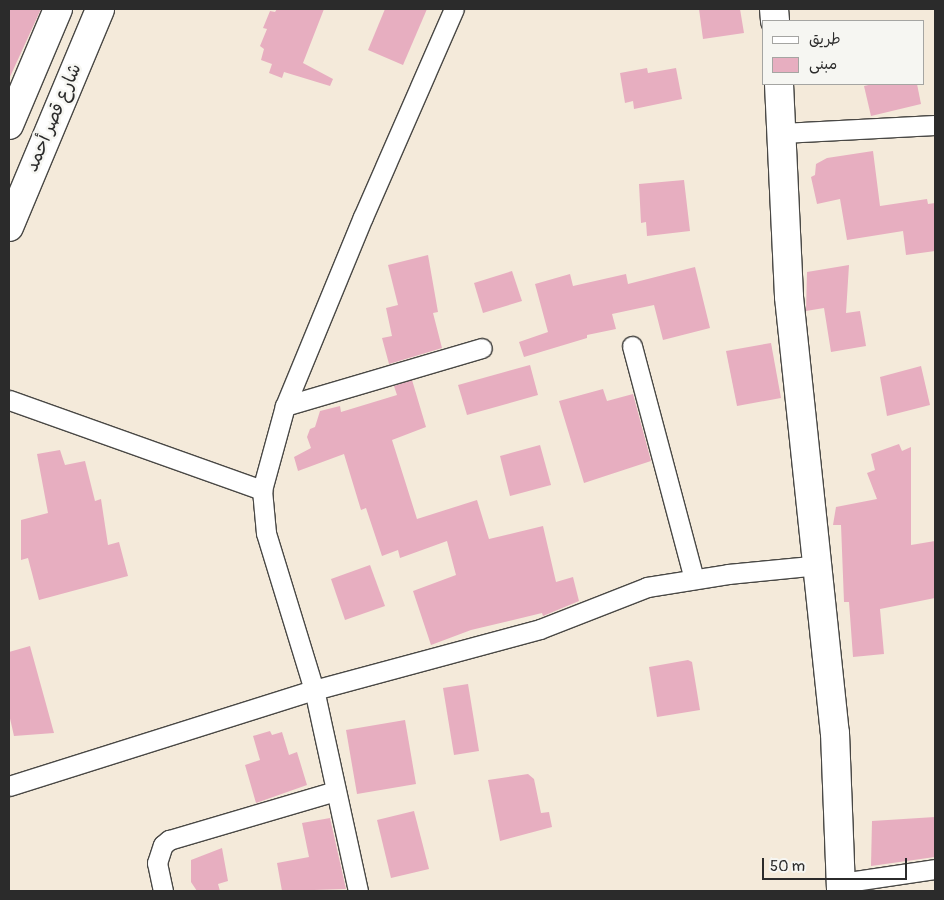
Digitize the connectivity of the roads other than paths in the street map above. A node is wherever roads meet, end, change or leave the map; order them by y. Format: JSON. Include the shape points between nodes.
{"nodes":[{"id":1,"x":58,"y":9,"type":"edge"},
{"id":2,"x":100,"y":9,"type":"edge"},
{"id":3,"x":454,"y":9,"type":"edge"},
{"id":4,"x":779,"y":85,"type":"edge"},
{"id":5,"x":9,"y":125,"type":"edge"},
{"id":6,"x":935,"y":125,"type":"edge"},
{"id":7,"x":782,"y":133,"type":"junction"},
{"id":8,"x":9,"y":227,"type":"edge"},
{"id":9,"x":632,"y":346,"type":"dead end"},
{"id":10,"x":482,"y":348,"type":"dead end"},
{"id":11,"x":9,"y":400,"type":"edge"},
{"id":12,"x":285,"y":406,"type":"junction"},
{"id":13,"x":262,"y":490,"type":"junction"},
{"id":14,"x":819,"y":565,"type":"junction"},
{"id":15,"x":694,"y":578,"type":"junction"},
{"id":16,"x":314,"y":690,"type":"junction"},
{"id":17,"x":9,"y":786,"type":"edge"},
{"id":18,"x":335,"y":791,"type":"junction"},
{"id":19,"x":935,"y":869,"type":"edge"},
{"id":20,"x":841,"y":887,"type":"edge"},
{"id":21,"x":163,"y":891,"type":"edge"},
{"id":22,"x":358,"y":891,"type":"edge"}],
"edges":[{"from":1,"to":5,"type":"street"},
{"from":2,"to":8,"type":"street","name":"شارع قصر أحمد"},
{"from":3,"to":12,"type":"street","via":[[362,217]]},
{"from":4,"to":7,"type":"street"},
{"from":6,"to":7,"type":"street"},
{"from":7,"to":14,"type":"street","via":[[789,297]]},
{"from":9,"to":15,"type":"street"},
{"from":10,"to":12,"type":"street"},
{"from":11,"to":13,"type":"street"},
{"from":12,"to":13,"type":"street"},
{"from":13,"to":16,"type":"street","via":[[266,533]]},
{"from":14,"to":15,"type":"street"},
{"from":14,"to":20,"type":"street","via":[[835,733]]},
{"from":15,"to":16,"type":"street","via":[[647,587],[540,630]]},
{"from":16,"to":17,"type":"street"},
{"from":16,"to":18,"type":"street"},
{"from":18,"to":21,"type":"street","via":[[169,840],[163,846],[157,863]]},
{"from":18,"to":22,"type":"street"},
{"from":19,"to":20,"type":"street"}]}
